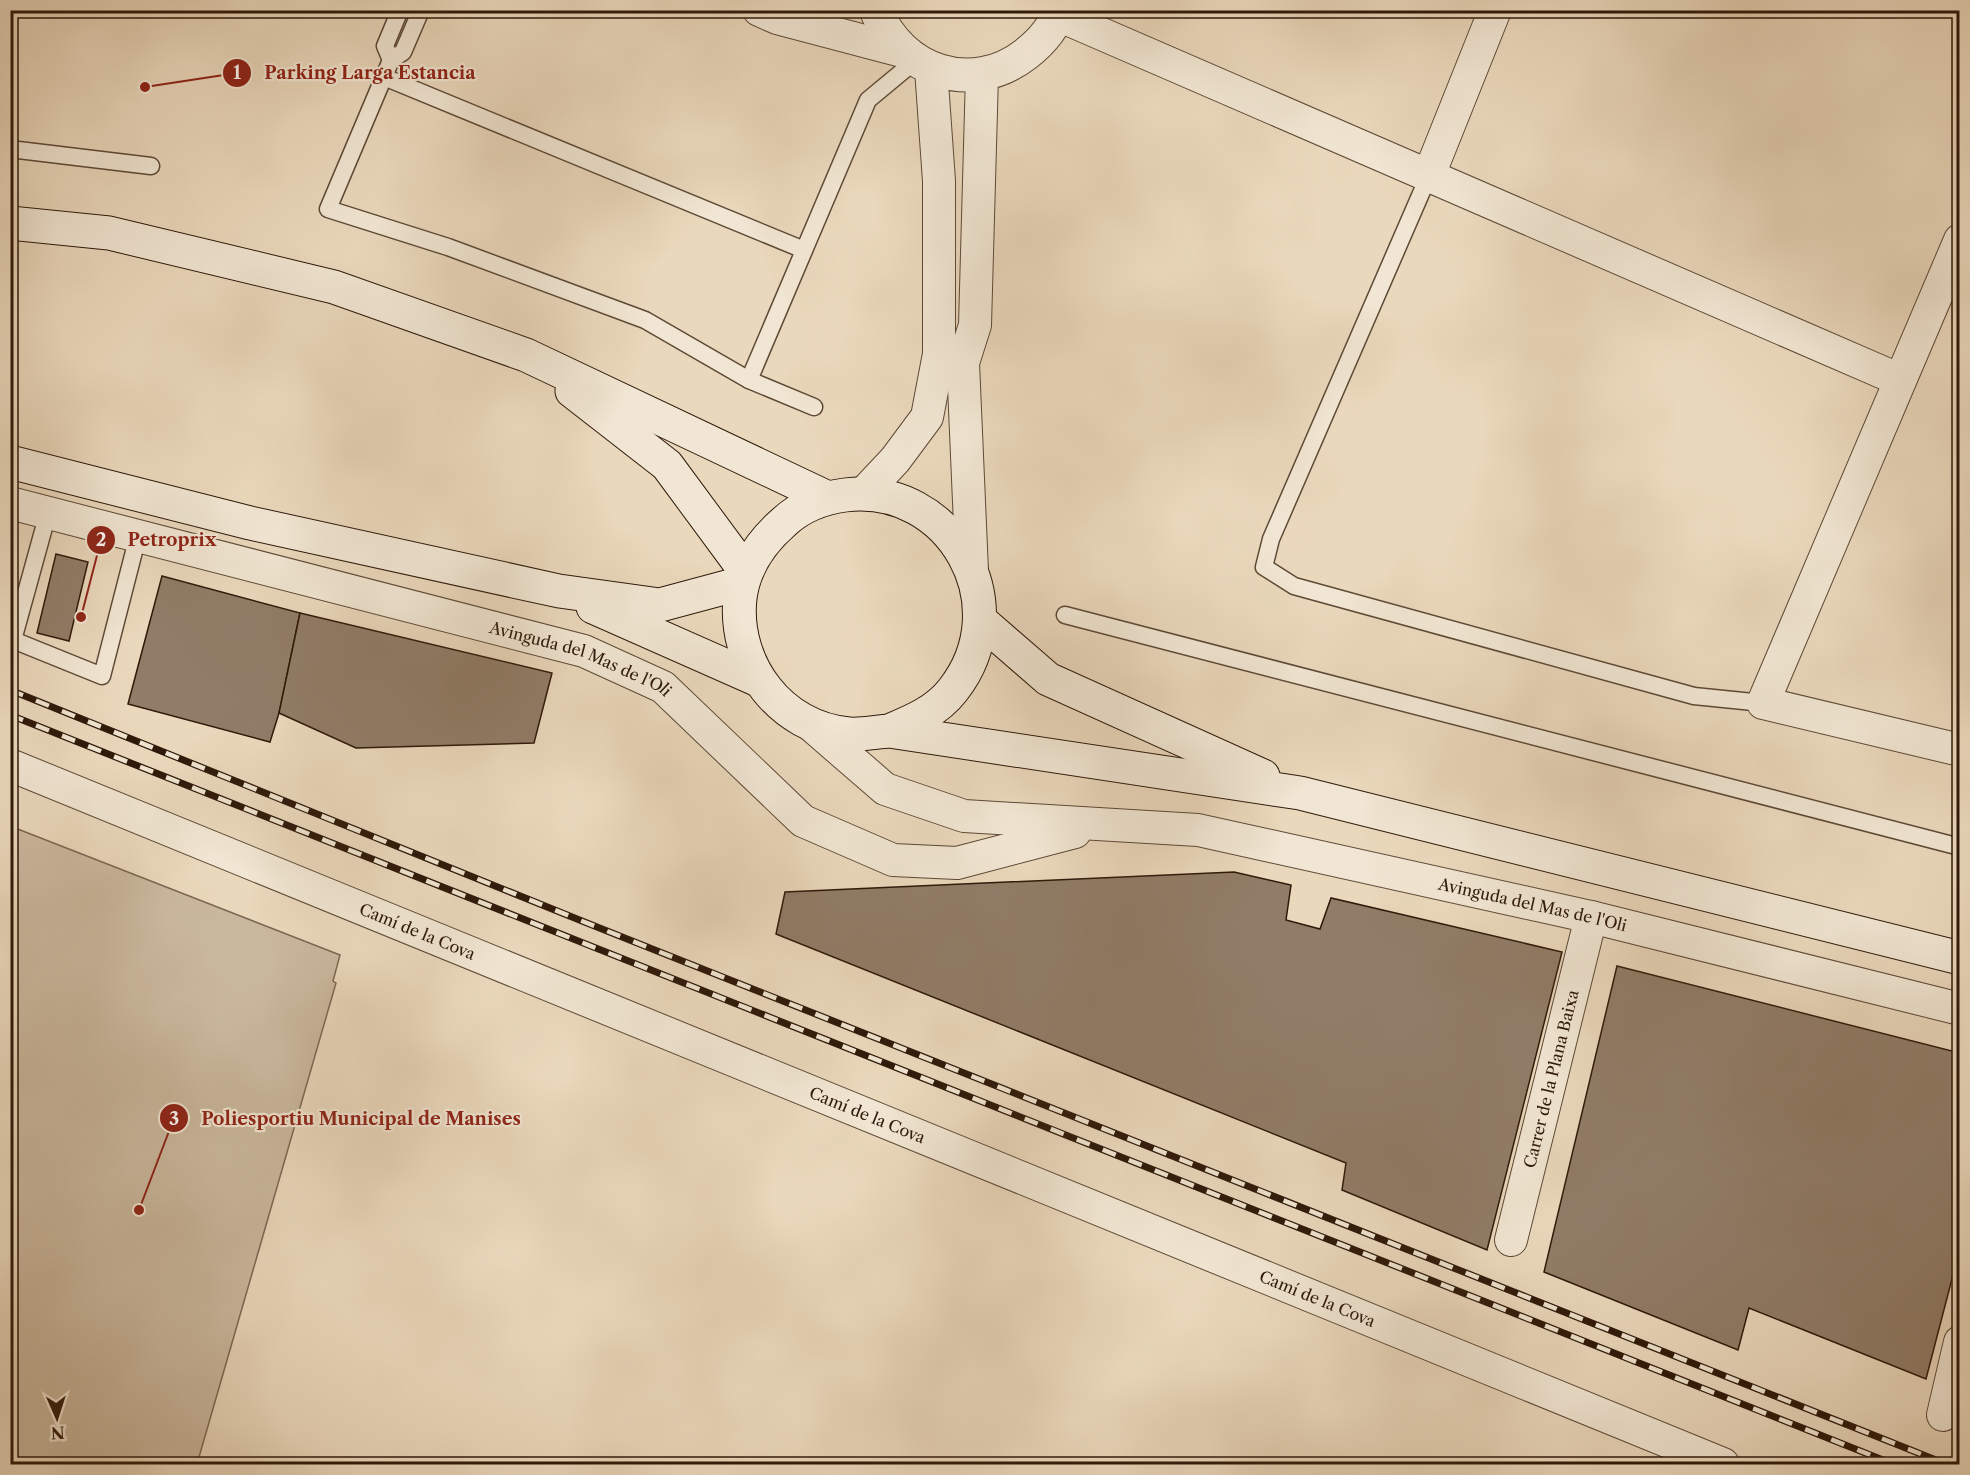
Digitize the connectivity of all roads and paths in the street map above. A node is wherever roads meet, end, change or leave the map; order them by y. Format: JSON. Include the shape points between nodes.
{"nodes":[{"id":1,"x":400,"y":10,"type":"edge"},
{"id":2,"x":421,"y":10,"type":"edge"},
{"id":3,"x":876,"y":10,"type":"edge"},
{"id":4,"x":1495,"y":10,"type":"edge"},
{"id":5,"x":776,"y":13,"type":"edge"},
{"id":6,"x":1058,"y":13,"type":"edge"},
{"id":7,"x":391,"y":60,"type":"junction"},
{"id":8,"x":916,"y":60,"type":"junction"},
{"id":9,"x":982,"y":75,"type":"junction"},
{"id":10,"x":384,"y":77,"type":"junction"},
{"id":11,"x":10,"y":149,"type":"edge"},
{"id":12,"x":151,"y":166,"type":"dead end"},
{"id":13,"x":1429,"y":175,"type":"junction"},
{"id":14,"x":10,"y":223,"type":"edge"},
{"id":15,"x":1959,"y":240,"type":"edge"},
{"id":16,"x":804,"y":250,"type":"junction"},
{"id":17,"x":526,"y":355,"type":"junction"},
{"id":18,"x":749,"y":380,"type":"junction"},
{"id":19,"x":1900,"y":380,"type":"junction"},
{"id":20,"x":814,"y":407,"type":"dead end"},
{"id":21,"x":10,"y":462,"type":"edge"},
{"id":22,"x":864,"y":493,"type":"junction"},
{"id":23,"x":828,"y":498,"type":"junction"},
{"id":24,"x":10,"y":503,"type":"edge"},
{"id":25,"x":48,"y":513,"type":"junction"},
{"id":26,"x":138,"y":536,"type":"junction"},
{"id":27,"x":972,"y":571,"type":"junction"},
{"id":28,"x":744,"y":578,"type":"junction"},
{"id":29,"x":559,"y":591,"type":"junction"},
{"id":30,"x":1065,"y":615,"type":"dead end"},
{"id":31,"x":980,"y":620,"type":"junction"},
{"id":32,"x":758,"y":680,"type":"junction"},
{"id":33,"x":1763,"y":703,"type":"junction"},
{"id":34,"x":810,"y":724,"type":"junction"},
{"id":35,"x":889,"y":731,"type":"junction"},
{"id":36,"x":1959,"y":750,"type":"edge"},
{"id":37,"x":10,"y":765,"type":"edge"},
{"id":38,"x":1300,"y":793,"type":"junction"},
{"id":39,"x":1102,"y":825,"type":"junction"},
{"id":40,"x":1959,"y":847,"type":"edge"},
{"id":41,"x":1590,"y":917,"type":"junction"},
{"id":42,"x":1959,"y":958,"type":"edge"},
{"id":43,"x":1959,"y":1009,"type":"edge"},
{"id":44,"x":1511,"y":1240,"type":"dead end"},
{"id":45,"x":1959,"y":1342,"type":"edge"},
{"id":46,"x":1943,"y":1415,"type":"dead end"},
{"id":47,"x":1723,"y":1464,"type":"edge"}],
"edges":[{"from":1,"to":7,"type":"lane","via":[[385,46]]},
{"from":2,"to":7,"type":"lane","via":[[403,51]]},
{"from":3,"to":8,"type":"main road","via":[[883,28]]},
{"from":4,"to":13,"type":"street"},
{"from":5,"to":8,"type":"street"},
{"from":6,"to":9,"type":"main road","via":[[1040,43],[1014,64]]},
{"from":6,"to":13,"type":"street"},
{"from":7,"to":10,"type":"lane"},
{"from":8,"to":9,"type":"main road","via":[[956,75]]},
{"from":8,"to":16,"type":"lane","via":[[868,100]]},
{"from":8,"to":22,"type":"street","via":[[939,181],[939,354],[927,417]]},
{"from":9,"to":27,"type":"street","via":[[975,325],[963,363]]},
{"from":10,"to":16,"type":"lane"},
{"from":10,"to":18,"type":"lane","via":[[328,209],[447,247],[645,320]]},
{"from":11,"to":12,"type":"lane"},
{"from":13,"to":19,"type":"street"},
{"from":13,"to":33,"type":"lane","via":[[1271,539],[1264,567],[1294,586],[1694,696]]},
{"from":14,"to":17,"type":"main road","via":[[109,233],[334,287]]},
{"from":15,"to":19,"type":"street"},
{"from":16,"to":18,"type":"lane"},
{"from":17,"to":23,"type":"main road"},
{"from":17,"to":28,"type":"main road","via":[[667,465]]},
{"from":18,"to":20,"type":"lane"},
{"from":19,"to":33,"type":"street"},
{"from":21,"to":29,"type":"main road","via":[[250,523]]},
{"from":22,"to":23,"type":"main road"},
{"from":22,"to":27,"type":"main road","via":[[898,500],[929,516],[955,540]]},
{"from":23,"to":28,"type":"main road","via":[[793,513],[765,539]]},
{"from":24,"to":25,"type":"street","name":"Avinguda del Mas de l'Oli"},
{"from":25,"to":26,"type":"street","name":"Avinguda del Mas de l'Oli"},
{"from":25,"to":26,"type":"lane","via":[[14,640],[102,676]]},
{"from":26,"to":39,"type":"street","name":"Avinguda del Mas de l'Oli","via":[[584,651],[663,687],[803,821],[893,860],[957,863]]},
{"from":27,"to":31,"type":"main road","via":[[979,594]]},
{"from":28,"to":29,"type":"main road","via":[[660,605]]},
{"from":28,"to":32,"type":"main road","via":[[738,617],[744,650]]},
{"from":29,"to":32,"type":"main road"},
{"from":30,"to":40,"type":"lane"},
{"from":31,"to":35,"type":"main road","via":[[972,657],[953,690],[924,716]]},
{"from":31,"to":38,"type":"main road","via":[[1048,679]]},
{"from":32,"to":34,"type":"main road","via":[[780,706]]},
{"from":33,"to":36,"type":"street"},
{"from":34,"to":35,"type":"main road","via":[[849,734]]},
{"from":34,"to":39,"type":"street","name":"Avinguda del Mas de l'Oli","via":[[885,789],[964,816]]},
{"from":35,"to":38,"type":"main road"},
{"from":37,"to":47,"type":"street","name":"Camí de la Cova"},
{"from":38,"to":42,"type":"main road"},
{"from":39,"to":41,"type":"street","name":"Avinguda del Mas de l'Oli","via":[[1198,830]]},
{"from":41,"to":43,"type":"street","name":"Avinguda del Mas de l'Oli"},
{"from":41,"to":44,"type":"street","name":"Carrer de la Plana Baixa"},
{"from":45,"to":46,"type":"street"}]}
